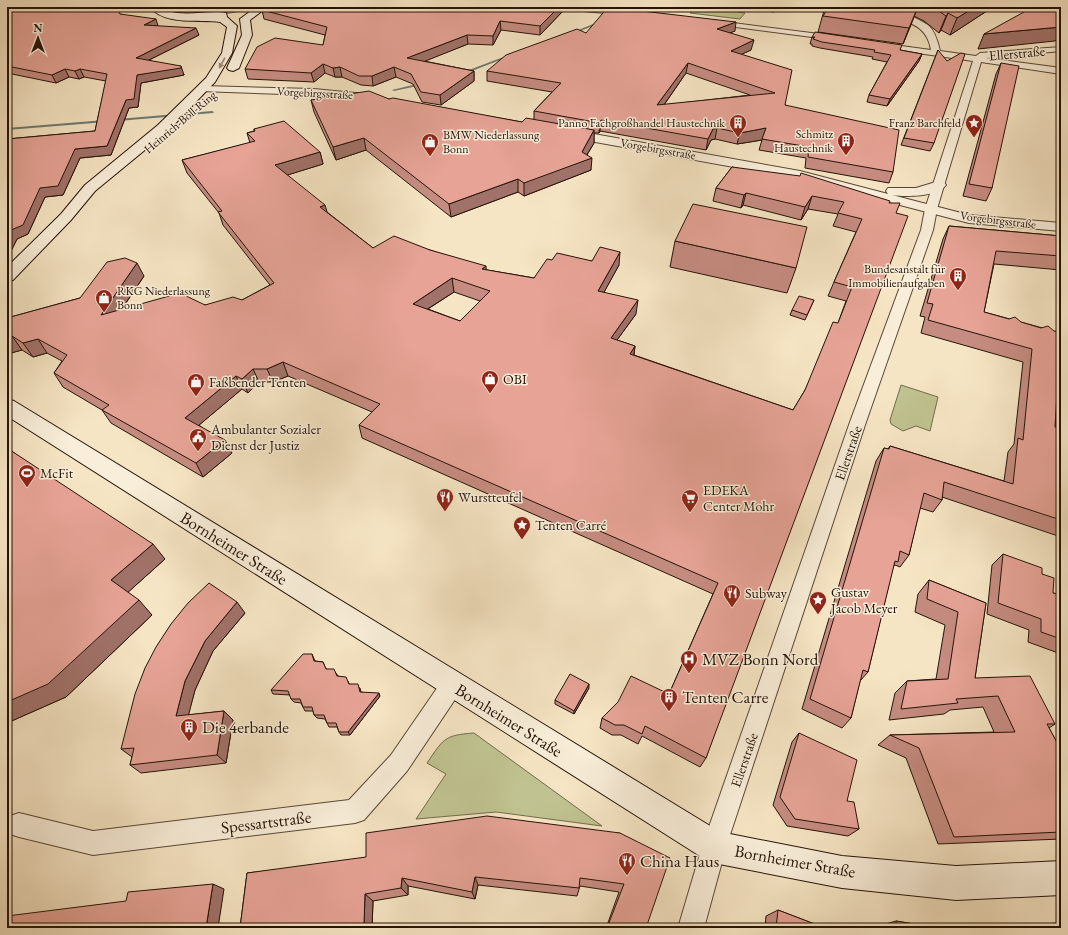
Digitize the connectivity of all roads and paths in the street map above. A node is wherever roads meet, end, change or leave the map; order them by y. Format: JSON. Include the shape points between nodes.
{"nodes":[{"id":1,"x":155,"y":7,"type":"edge"},
{"id":2,"x":562,"y":7,"type":"edge"},
{"id":3,"x":884,"y":7,"type":"edge"},
{"id":4,"x":262,"y":8,"type":"edge"},
{"id":5,"x":590,"y":8,"type":"edge"},
{"id":6,"x":638,"y":14,"type":"edge"},
{"id":7,"x":209,"y":17,"type":"junction"},
{"id":8,"x":707,"y":21,"type":"edge"},
{"id":9,"x":846,"y":40,"type":"edge"},
{"id":10,"x":870,"y":43,"type":"edge"},
{"id":11,"x":1061,"y":49,"type":"edge"},
{"id":12,"x":936,"y":53,"type":"junction"},
{"id":13,"x":978,"y":59,"type":"junction"},
{"id":14,"x":1061,"y":71,"type":"edge"},
{"id":15,"x":228,"y":78,"type":"junction"},
{"id":16,"x":203,"y":89,"type":"junction"},
{"id":17,"x":219,"y":89,"type":"junction"},
{"id":18,"x":252,"y":90,"type":"junction"},
{"id":19,"x":387,"y":100,"type":"edge"},
{"id":20,"x":190,"y":109,"type":"junction"},
{"id":21,"x":556,"y":131,"type":"edge"},
{"id":22,"x":939,"y":185,"type":"junction"},
{"id":23,"x":858,"y":189,"type":"junction"},
{"id":24,"x":931,"y":209,"type":"junction"},
{"id":25,"x":1061,"y":227,"type":"edge"},
{"id":26,"x":7,"y":276,"type":"edge"},
{"id":27,"x":7,"y":406,"type":"edge"},
{"id":28,"x":452,"y":685,"type":"junction"},
{"id":29,"x":19,"y":825,"type":"dead end"},
{"id":30,"x":714,"y":847,"type":"junction"},
{"id":31,"x":1061,"y":878,"type":"edge"},
{"id":32,"x":691,"y":928,"type":"edge"}],
"edges":[{"from":1,"to":7,"type":"main road","via":[[177,16]]},
{"from":2,"to":5,"type":"street"},
{"from":3,"to":12,"type":"street","via":[[925,27],[935,44]]},
{"from":4,"to":7,"type":"main road"},
{"from":4,"to":15,"type":"main road","name":"Heinrich-Böll-Ring","via":[[245,19],[247,35]]},
{"from":5,"to":6,"type":"street"},
{"from":7,"to":16,"type":"main road","name":"Heinrich-Böll-Ring","one_way":true,"via":[[223,19],[232,26],[227,53],[212,80]]},
{"from":8,"to":9,"type":"street"},
{"from":10,"to":12,"type":"street"},
{"from":11,"to":13,"type":"street","name":"Ellerstraße","via":[[984,55]]},
{"from":12,"to":13,"type":"street"},
{"from":13,"to":14,"type":"street"},
{"from":13,"to":22,"type":"street","name":"Ellerstraße"},
{"from":15,"to":17,"type":"main road","name":"Heinrich-Böll-Ring"},
{"from":15,"to":18,"type":"street","name":"Vorgebirgsstraße"},
{"from":16,"to":17,"type":"street","name":"Vorgebirgsstraße"},
{"from":16,"to":20,"type":"main road","name":"Heinrich-Böll-Ring"},
{"from":17,"to":18,"type":"street","name":"Vorgebirgsstraße"},
{"from":17,"to":20,"type":"main road","name":"Heinrich-Böll-Ring"},
{"from":18,"to":19,"type":"street","name":"Vorgebirgsstraße","via":[[335,93]]},
{"from":20,"to":26,"type":"main road","name":"Heinrich-Böll-Ring","via":[[102,189],[66,217]]},
{"from":21,"to":23,"type":"street","name":"Vorgebirgsstraße"},
{"from":22,"to":23,"type":"street","via":[[916,193]]},
{"from":22,"to":24,"type":"street","name":"Ellerstraße"},
{"from":23,"to":24,"type":"street","name":"Vorgebirgsstraße"},
{"from":24,"to":25,"type":"street","name":"Vorgebirgsstraße","via":[[969,219]]},
{"from":24,"to":30,"type":"street","name":"Ellerstraße","via":[[927,230]]},
{"from":27,"to":28,"type":"main road","name":"Bornheimer Straße"},
{"from":28,"to":29,"type":"street","name":"Spessartstraße","via":[[399,763],[355,811],[93,843]]},
{"from":28,"to":30,"type":"main road","name":"Bornheimer Straße"},
{"from":30,"to":31,"type":"main road","name":"Bornheimer Straße","via":[[842,872],[956,883]]},
{"from":30,"to":32,"type":"street","name":"Ellerstraße"}]}
